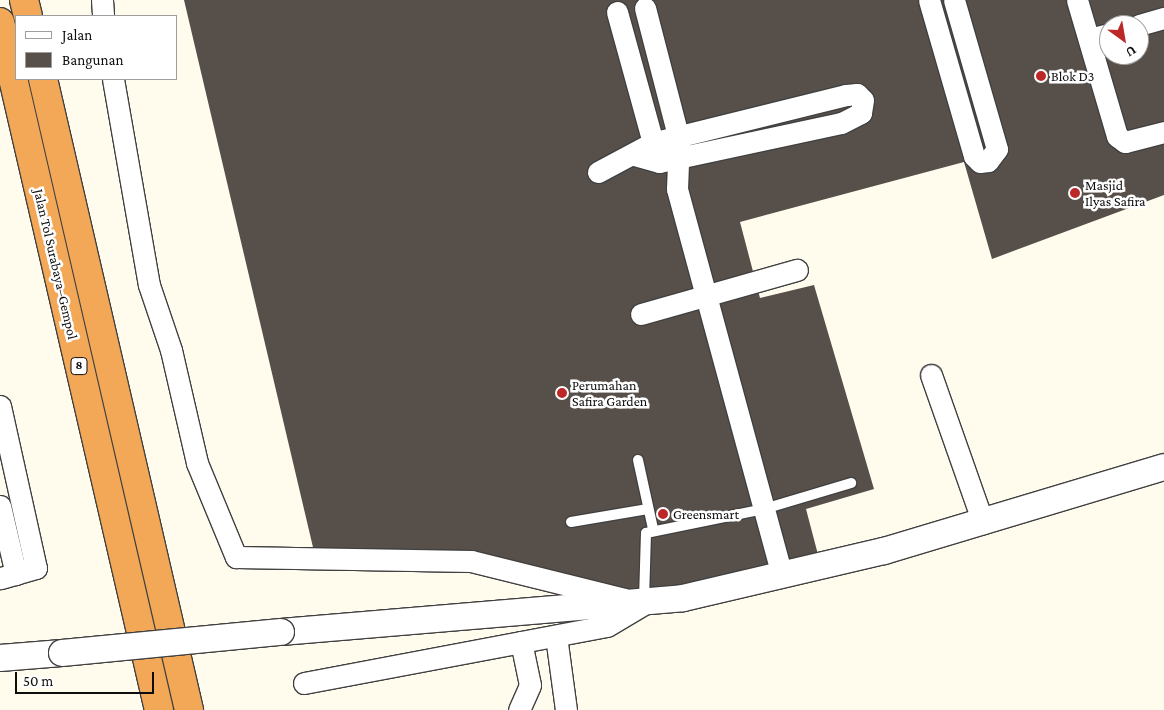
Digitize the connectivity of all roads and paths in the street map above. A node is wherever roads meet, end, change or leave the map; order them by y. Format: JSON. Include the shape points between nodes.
{"nodes":[{"id":1,"x":24,"y":0,"type":"edge"},
{"id":2,"x":102,"y":0,"type":"edge"},
{"id":3,"x":929,"y":0,"type":"edge"},
{"id":4,"x":954,"y":0,"type":"edge"},
{"id":5,"x":1077,"y":0,"type":"edge"},
{"id":6,"x":647,"y":4,"type":"edge"},
{"id":7,"x":614,"y":6,"type":"edge"},
{"id":8,"x":28,"y":15,"type":"edge"},
{"id":9,"x":103,"y":15,"type":"edge"},
{"id":10,"x":1164,"y":18,"type":"edge"},
{"id":11,"x":0,"y":22,"type":"edge"},
{"id":12,"x":1149,"y":22,"type":"edge"},
{"id":13,"x":1099,"y":36,"type":"edge"},
{"id":14,"x":1105,"y":65,"type":"edge"},
{"id":15,"x":43,"y":80,"type":"edge"},
{"id":16,"x":113,"y":80,"type":"edge"},
{"id":17,"x":1164,"y":132,"type":"edge"},
{"id":18,"x":680,"y":148,"type":"junction"},
{"id":19,"x":648,"y":153,"type":"junction"},
{"id":20,"x":598,"y":172,"type":"dead end"},
{"id":21,"x":675,"y":180,"type":"junction"},
{"id":22,"x":798,"y":270,"type":"dead end"},
{"id":23,"x":705,"y":297,"type":"junction"},
{"id":24,"x":641,"y":314,"type":"dead end"},
{"id":25,"x":931,"y":375,"type":"dead end"},
{"id":26,"x":0,"y":406,"type":"edge"},
{"id":27,"x":4,"y":436,"type":"edge"},
{"id":28,"x":638,"y":460,"type":"dead end"},
{"id":29,"x":6,"y":463,"type":"edge"},
{"id":30,"x":1164,"y":467,"type":"edge"},
{"id":31,"x":851,"y":483,"type":"dead end"},
{"id":32,"x":0,"y":506,"type":"edge"},
{"id":33,"x":648,"y":509,"type":"junction"},
{"id":34,"x":764,"y":509,"type":"junction"},
{"id":35,"x":571,"y":522,"type":"dead end"},
{"id":36,"x":983,"y":523,"type":"junction"},
{"id":37,"x":653,"y":529,"type":"junction"},
{"id":38,"x":782,"y":575,"type":"junction"},
{"id":39,"x":8,"y":576,"type":"edge"},
{"id":40,"x":644,"y":604,"type":"junction"},
{"id":41,"x":556,"y":636,"type":"junction"},
{"id":42,"x":521,"y":642,"type":"junction"},
{"id":43,"x":0,"y":658,"type":"edge"},
{"id":44,"x":304,"y":683,"type":"dead end"},
{"id":45,"x":159,"y":710,"type":"edge"},
{"id":46,"x":189,"y":710,"type":"edge"},
{"id":47,"x":519,"y":710,"type":"edge"},
{"id":48,"x":566,"y":710,"type":"edge"}],
"edges":[{"from":1,"to":8,"type":"highway"},
{"from":2,"to":9,"type":"street"},
{"from":3,"to":4,"type":"street","via":[[974,156],[980,162],[988,161],[997,148]]},
{"from":5,"to":13,"type":"street"},
{"from":6,"to":7,"type":"street","via":[[637,14]]},
{"from":6,"to":18,"type":"street"},
{"from":7,"to":19,"type":"street"},
{"from":10,"to":12,"type":"street"},
{"from":11,"to":45,"type":"highway","name":"Jalan Tol Surabaya–Gempol","number":"8"},
{"from":14,"to":17,"type":"street","via":[[1119,140]]},
{"from":15,"to":46,"type":"highway","name":"Jalan Tol Surabaya–Gempol","number":"8"},
{"from":16,"to":40,"type":"street","via":[[149,285],[171,350],[197,463],[236,558],[471,561]]},
{"from":18,"to":18,"type":"street","via":[[846,95],[857,94],[862,100],[861,114],[841,123]]},
{"from":18,"to":19,"type":"street"},
{"from":18,"to":21,"type":"street"},
{"from":19,"to":20,"type":"street"},
{"from":19,"to":21,"type":"street"},
{"from":21,"to":23,"type":"street"},
{"from":22,"to":23,"type":"street"},
{"from":23,"to":24,"type":"street"},
{"from":23,"to":34,"type":"street"},
{"from":25,"to":36,"type":"street"},
{"from":26,"to":27,"type":"street"},
{"from":27,"to":29,"type":"street"},
{"from":28,"to":33,"type":"lane"},
{"from":29,"to":39,"type":"street","via":[[36,568]]},
{"from":30,"to":36,"type":"street"},
{"from":31,"to":34,"type":"lane"},
{"from":32,"to":39,"type":"street"},
{"from":33,"to":35,"type":"lane"},
{"from":33,"to":37,"type":"lane"},
{"from":34,"to":37,"type":"lane"},
{"from":34,"to":38,"type":"street"},
{"from":36,"to":38,"type":"street"},
{"from":37,"to":40,"type":"lane","via":[[644,539]]},
{"from":38,"to":40,"type":"street"},
{"from":40,"to":41,"type":"street","via":[[607,626]]},
{"from":40,"to":43,"type":"street","bridge":true},
{"from":41,"to":42,"type":"street"},
{"from":41,"to":48,"type":"street"},
{"from":42,"to":44,"type":"street"},
{"from":42,"to":47,"type":"street","via":[[530,685]]}]}
